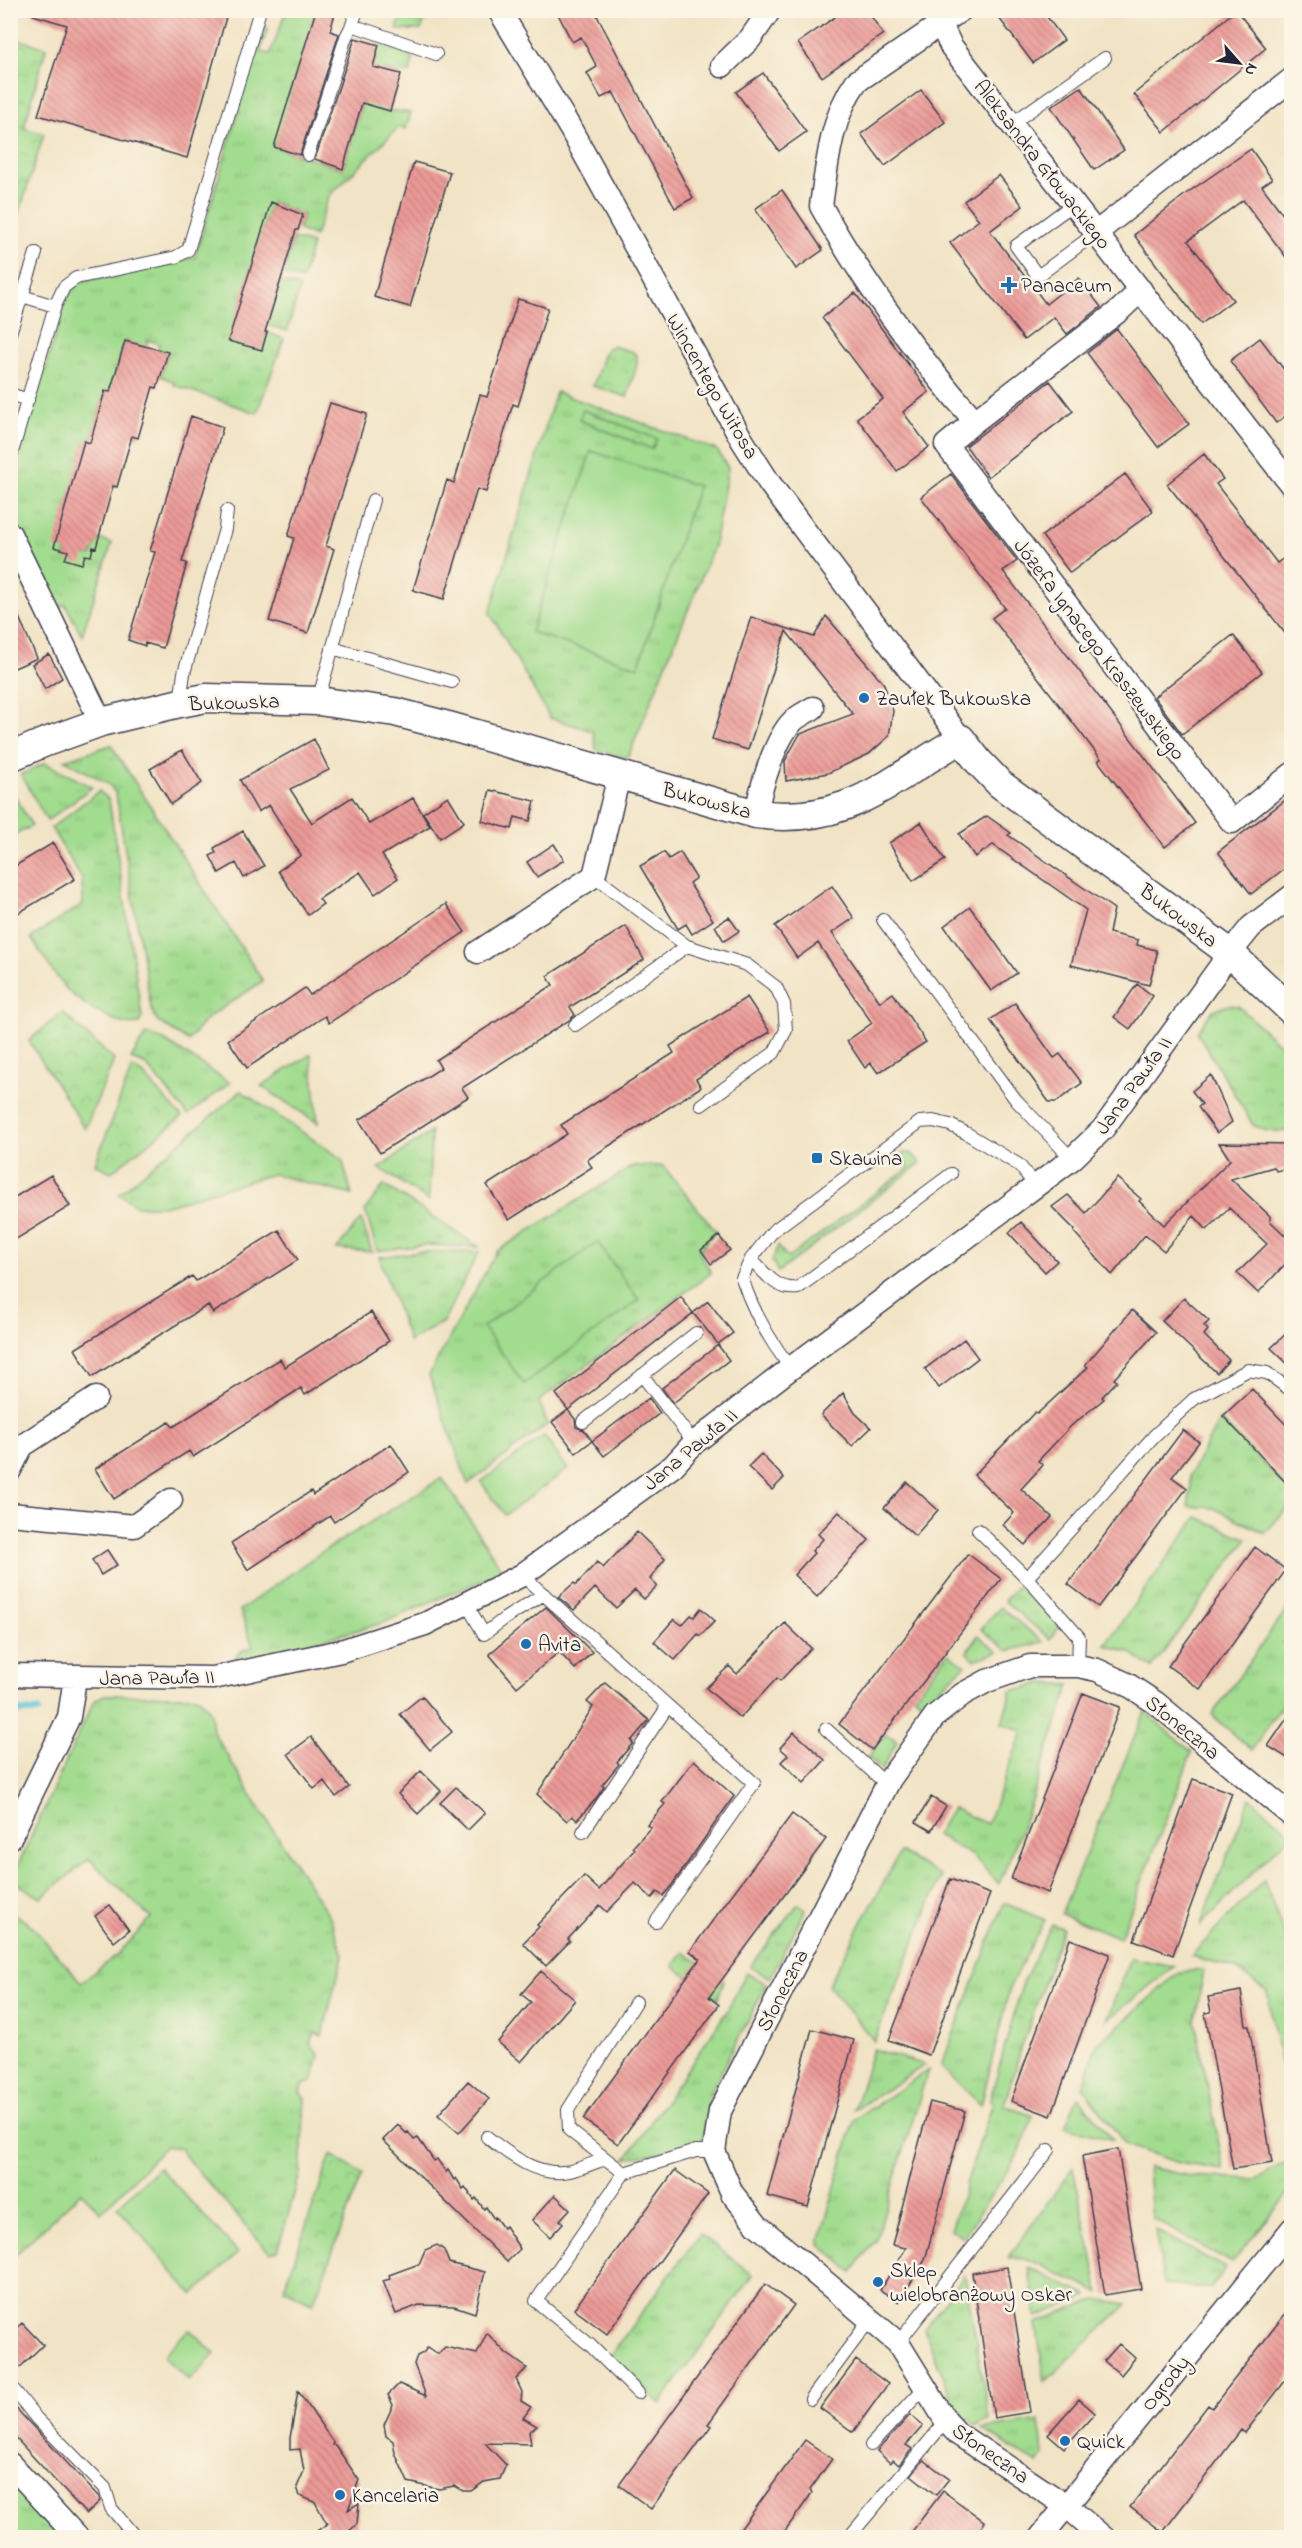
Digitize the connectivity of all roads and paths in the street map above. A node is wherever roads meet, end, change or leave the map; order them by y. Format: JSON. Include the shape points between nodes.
{"nodes":[{"id":1,"x":260,"y":10,"type":"edge"},
{"id":2,"x":357,"y":10,"type":"edge"},
{"id":3,"x":498,"y":10,"type":"edge"},
{"id":4,"x":770,"y":10,"type":"edge"},
{"id":5,"x":961,"y":10,"type":"edge"},
{"id":6,"x":937,"y":18,"type":"edge"},
{"id":7,"x":352,"y":25,"type":"junction"},
{"id":8,"x":436,"y":54,"type":"dead end"},
{"id":9,"x":1106,"y":58,"type":"dead end"},
{"id":10,"x":722,"y":66,"type":"dead end"},
{"id":11,"x":1292,"y":79,"type":"edge"},
{"id":12,"x":1011,"y":124,"type":"junction"},
{"id":13,"x":308,"y":155,"type":"dead end"},
{"id":14,"x":1075,"y":203,"type":"junction"},
{"id":15,"x":1096,"y":232,"type":"junction"},
{"id":16,"x":36,"y":253,"type":"dead end"},
{"id":17,"x":1141,"y":290,"type":"junction"},
{"id":18,"x":22,"y":296,"type":"junction"},
{"id":19,"x":55,"y":306,"type":"junction"},
{"id":20,"x":10,"y":333,"type":"edge"},
{"id":21,"x":10,"y":394,"type":"edge"},
{"id":22,"x":28,"y":400,"type":"junction"},
{"id":23,"x":975,"y":421,"type":"junction"},
{"id":24,"x":10,"y":459,"type":"edge"},
{"id":25,"x":1292,"y":486,"type":"edge"},
{"id":26,"x":373,"y":500,"type":"dead end"},
{"id":27,"x":227,"y":511,"type":"dead end"},
{"id":28,"x":10,"y":534,"type":"edge"},
{"id":29,"x":332,"y":648,"type":"junction"},
{"id":30,"x":452,"y":682,"type":"dead end"},
{"id":31,"x":318,"y":701,"type":"junction"},
{"id":32,"x":180,"y":703,"type":"junction"},
{"id":33,"x":813,"y":708,"type":"dead end"},
{"id":34,"x":101,"y":722,"type":"junction"},
{"id":35,"x":961,"y":739,"type":"junction"},
{"id":36,"x":10,"y":757,"type":"edge"},
{"id":37,"x":1292,"y":774,"type":"edge"},
{"id":38,"x":619,"y":776,"type":"junction"},
{"id":39,"x":756,"y":814,"type":"junction"},
{"id":40,"x":594,"y":876,"type":"junction"},
{"id":41,"x":1292,"y":896,"type":"edge"},
{"id":42,"x":884,"y":920,"type":"dead end"},
{"id":43,"x":687,"y":946,"type":"junction"},
{"id":44,"x":478,"y":952,"type":"dead end"},
{"id":45,"x":1230,"y":952,"type":"junction"},
{"id":46,"x":1292,"y":1011,"type":"edge"},
{"id":47,"x":575,"y":1025,"type":"dead end"},
{"id":48,"x":701,"y":1105,"type":"dead end"},
{"id":49,"x":1072,"y":1159,"type":"junction"},
{"id":50,"x":951,"y":1174,"type":"dead end"},
{"id":51,"x":1035,"y":1185,"type":"junction"},
{"id":52,"x":751,"y":1259,"type":"junction"},
{"id":53,"x":696,"y":1333,"type":"dead end"},
{"id":54,"x":791,"y":1368,"type":"junction"},
{"id":55,"x":642,"y":1375,"type":"junction"},
{"id":56,"x":1292,"y":1391,"type":"edge"},
{"id":57,"x":96,"y":1398,"type":"dead end"},
{"id":58,"x":583,"y":1422,"type":"dead end"},
{"id":59,"x":694,"y":1443,"type":"junction"},
{"id":60,"x":10,"y":1470,"type":"edge"},
{"id":61,"x":171,"y":1500,"type":"dead end"},
{"id":62,"x":10,"y":1514,"type":"edge"},
{"id":63,"x":978,"y":1530,"type":"dead end"},
{"id":64,"x":522,"y":1575,"type":"junction"},
{"id":65,"x":1027,"y":1578,"type":"junction"},
{"id":66,"x":544,"y":1594,"type":"junction"},
{"id":67,"x":466,"y":1603,"type":"junction"},
{"id":68,"x":1078,"y":1666,"type":"junction"},
{"id":69,"x":10,"y":1675,"type":"edge"},
{"id":70,"x":75,"y":1678,"type":"junction"},
{"id":71,"x":668,"y":1706,"type":"junction"},
{"id":72,"x":826,"y":1729,"type":"dead end"},
{"id":73,"x":887,"y":1785,"type":"junction"},
{"id":74,"x":1291,"y":1816,"type":"edge"},
{"id":75,"x":583,"y":1832,"type":"dead end"},
{"id":76,"x":10,"y":1838,"type":"edge"},
{"id":77,"x":656,"y":1922,"type":"dead end"},
{"id":78,"x":636,"y":2002,"type":"dead end"},
{"id":79,"x":487,"y":2137,"type":"dead end"},
{"id":80,"x":714,"y":2151,"type":"junction"},
{"id":81,"x":1049,"y":2151,"type":"dead end"},
{"id":82,"x":605,"y":2159,"type":"junction"},
{"id":83,"x":624,"y":2172,"type":"junction"},
{"id":84,"x":1292,"y":2229,"type":"edge"},
{"id":85,"x":869,"y":2321,"type":"junction"},
{"id":86,"x":898,"y":2343,"type":"junction"},
{"id":87,"x":10,"y":2385,"type":"edge"},
{"id":88,"x":925,"y":2387,"type":"junction"},
{"id":89,"x":638,"y":2393,"type":"dead end"},
{"id":90,"x":811,"y":2399,"type":"dead end"},
{"id":91,"x":946,"y":2421,"type":"junction"},
{"id":92,"x":871,"y":2445,"type":"dead end"},
{"id":93,"x":10,"y":2464,"type":"edge"},
{"id":94,"x":1065,"y":2505,"type":"junction"},
{"id":95,"x":850,"y":2536,"type":"edge"},
{"id":96,"x":78,"y":2538,"type":"edge"},
{"id":97,"x":136,"y":2538,"type":"edge"},
{"id":98,"x":1040,"y":2538,"type":"edge"},
{"id":99,"x":1104,"y":2538,"type":"edge"}],
"edges":[{"from":1,"to":19,"type":"lane","via":[[188,250],[176,257],[76,278],[64,287]]},
{"from":2,"to":7,"type":"lane"},
{"from":3,"to":35,"type":"street","name":"Wincentego Witosa","via":[[570,128],[742,440],[770,484]]},
{"from":4,"to":10,"type":"street","via":[[750,39]]},
{"from":5,"to":6,"type":"street"},
{"from":6,"to":12,"type":"street","name":"Aleksandra Głowackiego","via":[[951,46]]},
{"from":6,"to":23,"type":"street","via":[[856,82],[844,99],[821,206],[854,264]]},
{"from":7,"to":8,"type":"lane"},
{"from":7,"to":13,"type":"lane"},
{"from":9,"to":12,"type":"lane"},
{"from":11,"to":15,"type":"street"},
{"from":12,"to":14,"type":"street","name":"Aleksandra Głowackiego"},
{"from":14,"to":15,"type":"street","name":"Aleksandra Głowackiego"},
{"from":14,"to":15,"type":"lane","via":[[1016,246],[1038,276]]},
{"from":15,"to":17,"type":"street","name":"Aleksandra Głowackiego"},
{"from":16,"to":18,"type":"lane"},
{"from":17,"to":23,"type":"street","name":"Józefa Ignacego Kraszewskiego"},
{"from":17,"to":25,"type":"street","name":"Aleksandra Głowackiego"},
{"from":18,"to":19,"type":"lane"},
{"from":18,"to":20,"type":"lane"},
{"from":19,"to":22,"type":"lane"},
{"from":21,"to":22,"type":"lane"},
{"from":22,"to":24,"type":"lane"},
{"from":23,"to":37,"type":"street","name":"Józefa Ignacego Kraszewskiego","via":[[946,445],[1232,822]]},
{"from":26,"to":29,"type":"lane"},
{"from":27,"to":32,"type":"lane","via":[[184,673]]},
{"from":28,"to":34,"type":"street"},
{"from":29,"to":30,"type":"lane"},
{"from":29,"to":31,"type":"lane"},
{"from":31,"to":32,"type":"street","name":"Bukowska","via":[[206,699]]},
{"from":31,"to":38,"type":"street","name":"Bukowska","via":[[395,712]]},
{"from":32,"to":34,"type":"street","name":"Bukowska"},
{"from":33,"to":39,"type":"street","via":[[792,721],[777,747]]},
{"from":34,"to":36,"type":"street","name":"Bukowska"},
{"from":35,"to":39,"type":"street","name":"Bukowska","via":[[887,786],[838,809],[806,817]]},
{"from":35,"to":45,"type":"street","name":"Bukowska","via":[[1007,789]]},
{"from":38,"to":39,"type":"street","name":"Bukowska"},
{"from":38,"to":40,"type":"street"},
{"from":40,"to":43,"type":"lane"},
{"from":40,"to":44,"type":"street"},
{"from":41,"to":45,"type":"street","name":"Jana Pawła II","via":[[1251,927]]},
{"from":42,"to":49,"type":"lane","via":[[1016,1100]]},
{"from":43,"to":47,"type":"lane"},
{"from":43,"to":48,"type":"lane","via":[[747,964],[776,987],[784,1004],[786,1030],[774,1053]]},
{"from":45,"to":46,"type":"street","name":"Bukowska"},
{"from":45,"to":49,"type":"street","name":"Jana Pawła II","via":[[1104,1129]]},
{"from":49,"to":51,"type":"street","name":"Jana Pawła II"},
{"from":50,"to":52,"type":"lane","via":[[798,1288],[779,1287]]},
{"from":51,"to":52,"type":"lane","via":[[1020,1165],[958,1129],[933,1121],[920,1122],[773,1231]]},
{"from":51,"to":54,"type":"street","name":"Jana Pawła II"},
{"from":52,"to":54,"type":"lane","via":[[742,1278],[749,1300],[770,1341]]},
{"from":53,"to":55,"type":"lane"},
{"from":54,"to":59,"type":"street","name":"Jana Pawła II"},
{"from":55,"to":58,"type":"lane"},
{"from":55,"to":59,"type":"lane"},
{"from":56,"to":65,"type":"lane","via":[[1267,1373],[1248,1370],[1194,1399],[1154,1436]]},
{"from":57,"to":60,"type":"street","via":[[22,1446]]},
{"from":59,"to":64,"type":"street","name":"Jana Pawła II","via":[[673,1466]]},
{"from":61,"to":62,"type":"street","via":[[134,1526]]},
{"from":63,"to":65,"type":"lane"},
{"from":64,"to":66,"type":"lane"},
{"from":64,"to":67,"type":"street","name":"Jana Pawła II"},
{"from":65,"to":68,"type":"lane","via":[[1079,1637]]},
{"from":66,"to":67,"type":"lane","via":[[484,1634]]},
{"from":66,"to":71,"type":"lane"},
{"from":67,"to":70,"type":"street","name":"Jana Pawła II","via":[[425,1624],[340,1651],[213,1678]]},
{"from":68,"to":73,"type":"street","name":"Słoneczna","via":[[1030,1666],[963,1694],[935,1716]]},
{"from":68,"to":74,"type":"street","name":"Słoneczna","via":[[1127,1684],[1156,1703]]},
{"from":69,"to":70,"type":"street","name":"Jana Pawła II"},
{"from":70,"to":76,"type":"street","via":[[69,1717]]},
{"from":71,"to":75,"type":"lane"},
{"from":71,"to":77,"type":"lane","via":[[754,1783]]},
{"from":72,"to":73,"type":"lane"},
{"from":73,"to":80,"type":"street","name":"Słoneczna","via":[[720,2111]]},
{"from":78,"to":82,"type":"lane","via":[[568,2110],[569,2130]]},
{"from":79,"to":82,"type":"lane","via":[[511,2156],[539,2170],[568,2172]]},
{"from":80,"to":83,"type":"lane","via":[[696,2151]]},
{"from":80,"to":85,"type":"street","name":"Słoneczna","via":[[732,2193],[758,2225]]},
{"from":81,"to":86,"type":"lane"},
{"from":82,"to":83,"type":"lane"},
{"from":83,"to":89,"type":"lane","via":[[536,2301],[590,2345]]},
{"from":84,"to":94,"type":"street","name":"Ogrody"},
{"from":85,"to":86,"type":"street","name":"Słoneczna"},
{"from":85,"to":90,"type":"lane"},
{"from":86,"to":88,"type":"street","name":"Słoneczna"},
{"from":87,"to":97,"type":"lane","via":[[37,2419],[105,2488],[111,2508]]},
{"from":88,"to":91,"type":"street","name":"Słoneczna"},
{"from":88,"to":92,"type":"lane"},
{"from":91,"to":94,"type":"street","name":"Słoneczna"},
{"from":91,"to":95,"type":"lane"},
{"from":93,"to":96,"type":"street"},
{"from":94,"to":98,"type":"street","name":"Ogrody"},
{"from":94,"to":99,"type":"street","name":"Słoneczna"}]}
